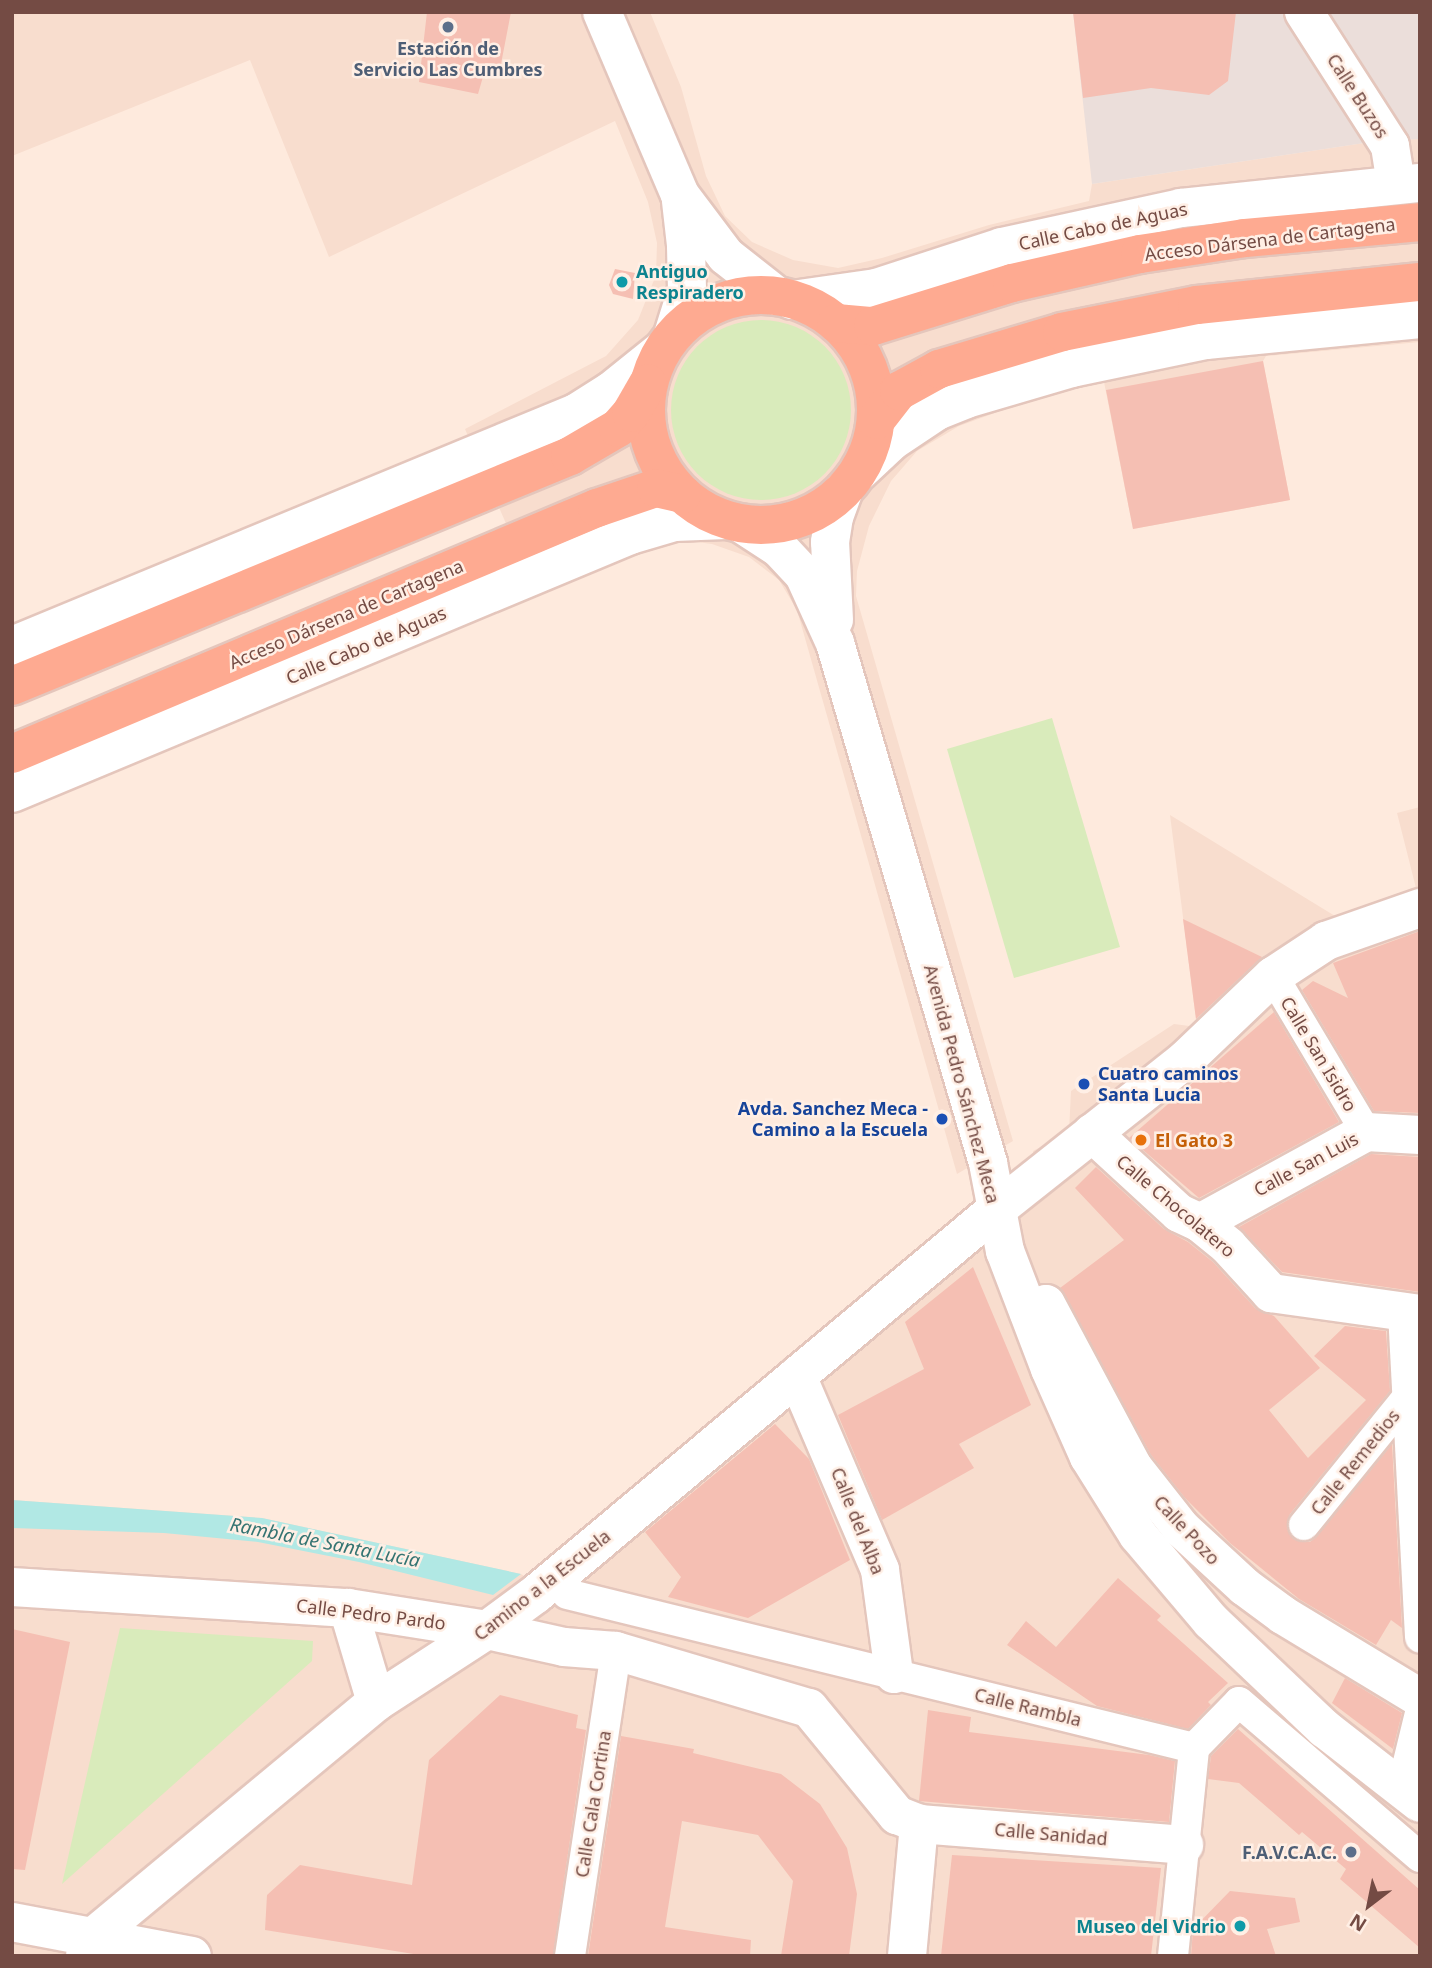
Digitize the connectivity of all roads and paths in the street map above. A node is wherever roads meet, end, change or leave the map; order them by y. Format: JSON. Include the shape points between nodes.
{"nodes":[{"id":1,"x":602,"y":12,"type":"edge"},
{"id":2,"x":1304,"y":12,"type":"edge"},
{"id":3,"x":1408,"y":184,"type":"edge"},
{"id":4,"x":680,"y":195,"type":"junction"},
{"id":5,"x":1420,"y":222,"type":"edge"},
{"id":6,"x":1420,"y":282,"type":"edge"},
{"id":7,"x":784,"y":298,"type":"junction"},
{"id":8,"x":1420,"y":318,"type":"edge"},
{"id":9,"x":836,"y":323,"type":"junction"},
{"id":10,"x":662,"y":356,"type":"junction"},
{"id":11,"x":876,"y":420,"type":"junction"},
{"id":12,"x":852,"y":481,"type":"junction"},
{"id":13,"x":682,"y":494,"type":"junction"},
{"id":14,"x":734,"y":522,"type":"junction"},
{"id":15,"x":835,"y":643,"type":"junction"},
{"id":16,"x":12,"y":646,"type":"edge"},
{"id":17,"x":12,"y":686,"type":"edge"},
{"id":18,"x":12,"y":754,"type":"edge"},
{"id":19,"x":12,"y":793,"type":"edge"},
{"id":20,"x":1420,"y":908,"type":"edge"},
{"id":21,"x":1273,"y":976,"type":"junction"},
{"id":22,"x":1366,"y":1132,"type":"junction"},
{"id":23,"x":1092,"y":1133,"type":"junction"},
{"id":24,"x":1420,"y":1135,"type":"edge"},
{"id":25,"x":997,"y":1209,"type":"junction"},
{"id":26,"x":1200,"y":1223,"type":"junction"},
{"id":27,"x":1029,"y":1313,"type":"junction"},
{"id":28,"x":1411,"y":1313,"type":"edge"},
{"id":29,"x":797,"y":1376,"type":"junction"},
{"id":30,"x":1406,"y":1399,"type":"junction"},
{"id":31,"x":1304,"y":1525,"type":"dead end"},
{"id":32,"x":12,"y":1587,"type":"edge"},
{"id":33,"x":567,"y":1594,"type":"dead end"},
{"id":34,"x":348,"y":1608,"type":"junction"},
{"id":35,"x":488,"y":1630,"type":"junction"},
{"id":36,"x":1420,"y":1638,"type":"edge"},
{"id":37,"x":616,"y":1651,"type":"junction"},
{"id":38,"x":894,"y":1674,"type":"junction"},
{"id":39,"x":1420,"y":1698,"type":"edge"},
{"id":40,"x":376,"y":1702,"type":"junction"},
{"id":41,"x":1420,"y":1713,"type":"edge"},
{"id":42,"x":1194,"y":1748,"type":"junction"},
{"id":43,"x":1410,"y":1797,"type":"edge"},
{"id":44,"x":919,"y":1824,"type":"junction"},
{"id":45,"x":1184,"y":1845,"type":"junction"},
{"id":46,"x":1420,"y":1857,"type":"edge"},
{"id":47,"x":12,"y":1922,"type":"edge"},
{"id":48,"x":89,"y":1947,"type":"edge"},
{"id":49,"x":192,"y":1956,"type":"edge"},
{"id":50,"x":570,"y":1956,"type":"edge"},
{"id":51,"x":907,"y":1956,"type":"edge"},
{"id":52,"x":1173,"y":1956,"type":"edge"}],
"edges":[{"from":1,"to":4,"type":"street"},
{"from":2,"to":3,"type":"street","name":"Calle Buzos","via":[[1390,146]]},
{"from":3,"to":7,"type":"street","name":"Calle Cabo de Aguas","via":[[1181,208],[1002,247],[876,288]]},
{"from":4,"to":7,"type":"street","via":[[726,257]]},
{"from":4,"to":10,"type":"street","via":[[687,290]]},
{"from":5,"to":9,"type":"highway","name":"Acceso Dársena de Cartagena","via":[[1245,238],[1140,254],[1012,283],[873,326]]},
{"from":6,"to":11,"type":"highway","via":[[1197,304],[1062,332],[939,369],[898,391]]},
{"from":7,"to":9,"type":"highway"},
{"from":7,"to":10,"type":"highway","via":[[744,296],[698,313]]},
{"from":8,"to":12,"type":"street","via":[[1206,340],[1072,368],[937,411],[892,441]]},
{"from":9,"to":11,"type":"highway","via":[[867,368]]},
{"from":10,"to":13,"type":"highway","via":[[645,416],[653,451]]},
{"from":10,"to":16,"type":"street","via":[[576,412]]},
{"from":10,"to":17,"type":"highway","via":[[618,428],[570,456]]},
{"from":11,"to":12,"type":"highway","via":[[870,447]]},
{"from":12,"to":14,"type":"highway","via":[[819,510],[790,522],[757,526]]},
{"from":12,"to":15,"type":"street","via":[[834,517],[830,542]]},
{"from":13,"to":14,"type":"highway","via":[[703,510]]},
{"from":13,"to":18,"type":"highway","name":"Acceso Dársena de Cartagena","via":[[656,488],[597,508]]},
{"from":14,"to":15,"type":"street","via":[[779,548],[804,575]]},
{"from":14,"to":19,"type":"street","name":"Calle Cabo de Aguas","via":[[674,522],[630,535]]},
{"from":15,"to":25,"type":"street","name":"Avenida Pedro Sánchez Meca","via":[[988,1163]]},
{"from":20,"to":21,"type":"street","name":"Camino a la Escuela","via":[[1326,941]]},
{"from":21,"to":22,"type":"street","name":"Calle San Isidro"},
{"from":21,"to":23,"type":"street","name":"Camino a la Escuela","via":[[1208,1041]]},
{"from":22,"to":24,"type":"street","name":"Calle San Luis"},
{"from":22,"to":26,"type":"street","name":"Calle San Luis"},
{"from":23,"to":25,"type":"street","name":"Camino a la Escuela"},
{"from":23,"to":26,"type":"street","name":"Calle Chocolatero","via":[[1179,1213]]},
{"from":25,"to":27,"type":"street","name":"Avenida Pedro Sánchez Meca","via":[[1005,1251]]},
{"from":25,"to":29,"type":"street","name":"Camino a la Escuela"},
{"from":26,"to":28,"type":"street","name":"Calle Chocolatero","via":[[1270,1293]]},
{"from":27,"to":39,"type":"street","name":"Calle Pozo","via":[[1046,1304],[1133,1467],[1181,1528],[1283,1615]]},
{"from":27,"to":43,"type":"street","name":"Avenida Pedro Sánchez Meca","via":[[1089,1457],[1170,1576],[1248,1659]]},
{"from":28,"to":30,"type":"street","name":"Calle Remedios"},
{"from":29,"to":35,"type":"street","name":"Camino a la Escuela"},
{"from":29,"to":38,"type":"street","name":"Calle del Alba","via":[[880,1570]]},
{"from":30,"to":31,"type":"street","name":"Calle Remedios"},
{"from":30,"to":36,"type":"street","name":"Calle Remedios"},
{"from":32,"to":34,"type":"street","name":"Calle Pedro Pardo"},
{"from":33,"to":38,"type":"street","name":"Calle Rambla"},
{"from":34,"to":35,"type":"street","name":"Calle Pedro Pardo"},
{"from":34,"to":40,"type":"street"},
{"from":35,"to":37,"type":"street","name":"Calle Pedro Pardo","via":[[564,1647]]},
{"from":35,"to":40,"type":"street","name":"Camino a la Escuela"},
{"from":37,"to":44,"type":"street","name":"Calle Pedro Pardo","via":[[809,1708],[897,1815]]},
{"from":37,"to":50,"type":"street","name":"Calle Cala Cortina"},
{"from":38,"to":42,"type":"street","name":"Calle Rambla"},
{"from":40,"to":48,"type":"street","name":"Camino a la Escuela"},
{"from":41,"to":43,"type":"street"},
{"from":42,"to":45,"type":"street"},
{"from":42,"to":46,"type":"street","via":[[1239,1702]]},
{"from":44,"to":45,"type":"street","name":"Calle Sanidad"},
{"from":44,"to":51,"type":"street"},
{"from":45,"to":52,"type":"street"},
{"from":47,"to":48,"type":"street"},
{"from":48,"to":49,"type":"street"}]}
